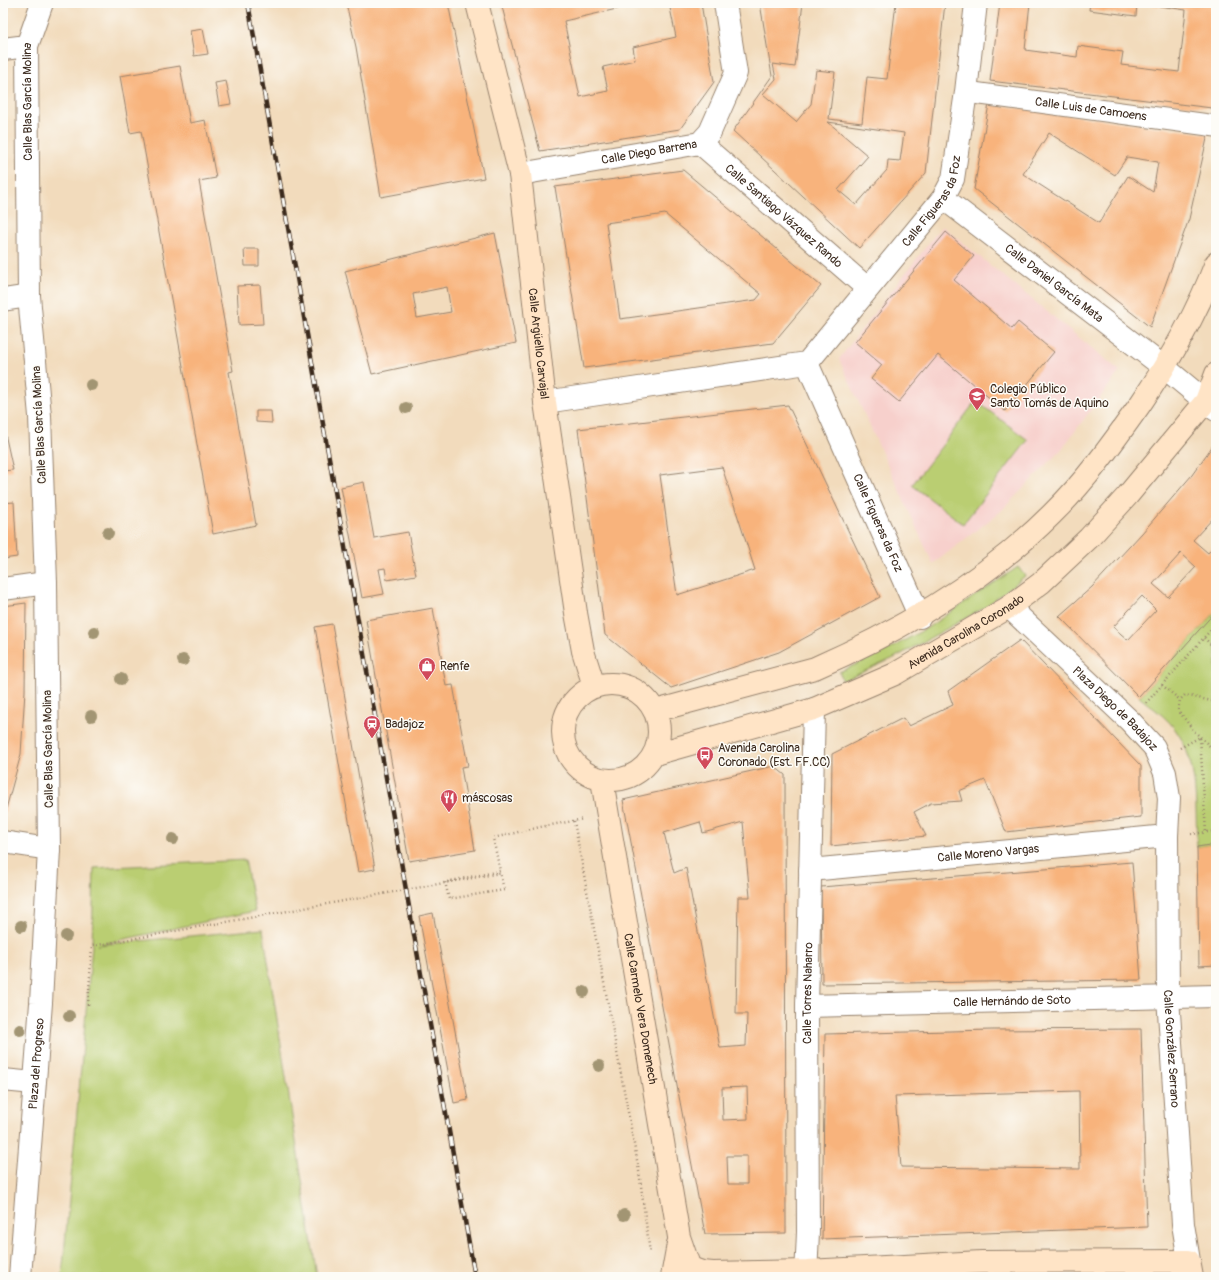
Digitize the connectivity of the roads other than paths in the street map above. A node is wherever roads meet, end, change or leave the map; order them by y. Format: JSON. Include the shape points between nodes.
{"nodes":[{"id":1,"x":42,"y":3,"type":"edge"},
{"id":2,"x":476,"y":3,"type":"edge"},
{"id":3,"x":725,"y":3,"type":"edge"},
{"id":4,"x":976,"y":3,"type":"edge"},
{"id":5,"x":27,"y":46,"type":"junction"},
{"id":6,"x":3,"y":49,"type":"edge"},
{"id":7,"x":966,"y":92,"type":"junction"},
{"id":8,"x":1216,"y":126,"type":"edge"},
{"id":9,"x":700,"y":143,"type":"junction"},
{"id":10,"x":520,"y":174,"type":"junction"},
{"id":11,"x":944,"y":198,"type":"junction"},
{"id":12,"x":1216,"y":263,"type":"edge"},
{"id":13,"x":867,"y":288,"type":"junction"},
{"id":14,"x":29,"y":296,"type":"junction"},
{"id":15,"x":3,"y":300,"type":"edge"},
{"id":16,"x":807,"y":363,"type":"junction"},
{"id":17,"x":1165,"y":368,"type":"junction"},
{"id":18,"x":1216,"y":374,"type":"edge"},
{"id":19,"x":545,"y":402,"type":"junction"},
{"id":20,"x":1211,"y":405,"type":"edge"},
{"id":21,"x":46,"y":583,"type":"junction"},
{"id":22,"x":3,"y":589,"type":"edge"},
{"id":23,"x":1010,"y":607,"type":"junction"},
{"id":24,"x":920,"y":617,"type":"junction"},
{"id":25,"x":594,"y":686,"type":"junction"},
{"id":26,"x":814,"y":709,"type":"junction"},
{"id":27,"x":655,"y":711,"type":"junction"},
{"id":28,"x":655,"y":754,"type":"junction"},
{"id":29,"x":602,"y":780,"type":"junction"},
{"id":30,"x":1167,"y":836,"type":"junction"},
{"id":31,"x":3,"y":842,"type":"edge"},
{"id":32,"x":49,"y":850,"type":"junction"},
{"id":33,"x":810,"y":870,"type":"junction"},
{"id":34,"x":1216,"y":996,"type":"edge"},
{"id":35,"x":1168,"y":997,"type":"junction"},
{"id":36,"x":807,"y":1006,"type":"junction"},
{"id":37,"x":3,"y":1080,"type":"edge"},
{"id":38,"x":34,"y":1083,"type":"junction"},
{"id":39,"x":1190,"y":1269,"type":"edge"},
{"id":40,"x":684,"y":1274,"type":"edge"},
{"id":41,"x":807,"y":1274,"type":"edge"},
{"id":42,"x":20,"y":1277,"type":"edge"}],
"edges":[{"from":1,"to":5,"type":"street","name":"Calle Blas García Molina"},
{"from":2,"to":10,"type":"main road","name":"Calle Argüello Carvajal"},
{"from":3,"to":9,"type":"street","name":"Calle Diego Barrena","via":[[736,73],[710,132]]},
{"from":4,"to":7,"type":"street","name":"Calle Figueras da Foz"},
{"from":5,"to":6,"type":"street"},
{"from":5,"to":14,"type":"street","name":"Calle Blas García Molina"},
{"from":7,"to":8,"type":"street","name":"Calle Luis de Camoens"},
{"from":7,"to":11,"type":"street","name":"Calle Figueras da Foz","via":[[953,179]]},
{"from":9,"to":10,"type":"street","name":"Calle Diego Barrena"},
{"from":9,"to":13,"type":"street","name":"Calle Santiago Vázquez Rando"},
{"from":10,"to":19,"type":"main road","name":"Calle Argüello Carvajal"},
{"from":11,"to":13,"type":"street","name":"Calle Figueras da Foz"},
{"from":11,"to":17,"type":"street","name":"Calle Daniel García Mata"},
{"from":12,"to":17,"type":"main road"},
{"from":13,"to":16,"type":"street","name":"Calle Figueras da Foz"},
{"from":14,"to":15,"type":"street"},
{"from":14,"to":21,"type":"street","name":"Calle Blas García Molina","via":[[40,416]]},
{"from":16,"to":19,"type":"street"},
{"from":16,"to":24,"type":"street","name":"Calle Figueras da Foz"},
{"from":17,"to":20,"type":"street"},
{"from":17,"to":24,"type":"main road","via":[[1107,451],[1053,514],[974,581]]},
{"from":18,"to":20,"type":"main road","name":"Avenida Carolina Coronado"},
{"from":19,"to":25,"type":"main road","name":"Calle Argüello Carvajal","via":[[576,614],[583,651]]},
{"from":20,"to":23,"type":"main road","name":"Avenida Carolina Coronado","via":[[1088,538],[1041,583]]},
{"from":21,"to":22,"type":"street"},
{"from":21,"to":32,"type":"street","name":"Calle Blas García Molina"},
{"from":23,"to":26,"type":"main road","name":"Avenida Carolina Coronado","via":[[895,674]]},
{"from":23,"to":30,"type":"street","name":"Plaza Diego de Badajoz","via":[[1154,747],[1165,773],[1169,798]]},
{"from":24,"to":27,"type":"main road","via":[[815,668]]},
{"from":25,"to":27,"type":"main road","via":[[608,683],[623,684],[647,699]]},
{"from":25,"to":29,"type":"main road","via":[[580,694],[570,705],[564,720],[563,735],[566,750],[575,764],[586,774]]},
{"from":26,"to":28,"type":"main road","name":"Avenida Carolina Coronado"},
{"from":26,"to":33,"type":"street","name":"Calle Torres Naharro"},
{"from":27,"to":28,"type":"main road","via":[[659,725],[659,740]]},
{"from":28,"to":29,"type":"main road","via":[[646,767],[633,776],[618,780]]},
{"from":29,"to":40,"type":"main road","name":"Calle Carmelo Vera Domenech"},
{"from":30,"to":33,"type":"street","name":"Calle Moreno Vargas"},
{"from":30,"to":35,"type":"street","name":"Calle González Serrano"},
{"from":31,"to":32,"type":"street"},
{"from":32,"to":38,"type":"street","name":"Plaza del Progreso"},
{"from":33,"to":36,"type":"street","name":"Calle Torres Naharro"},
{"from":34,"to":35,"type":"street","name":"Calle Hernándo de Soto"},
{"from":35,"to":36,"type":"street","name":"Calle Hernándo de Soto"},
{"from":35,"to":39,"type":"street","name":"Calle González Serrano","via":[[1183,1224]]},
{"from":36,"to":41,"type":"street","name":"Calle Torres Naharro"},
{"from":37,"to":38,"type":"street"},
{"from":38,"to":42,"type":"street","name":"Plaza del Progreso"},
{"from":39,"to":41,"type":"main road","via":[[982,1262]]},
{"from":40,"to":41,"type":"main road"}]}
